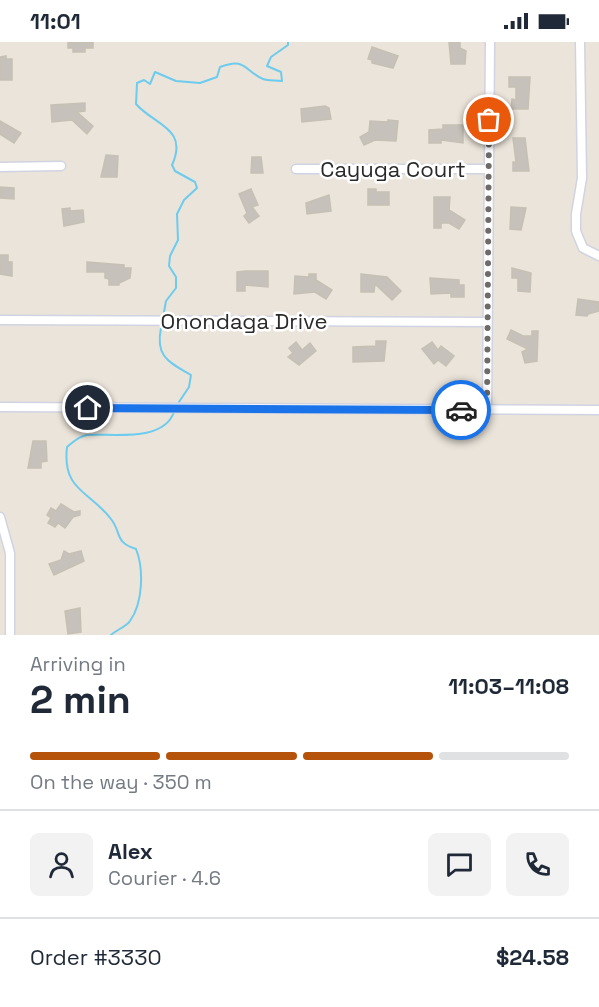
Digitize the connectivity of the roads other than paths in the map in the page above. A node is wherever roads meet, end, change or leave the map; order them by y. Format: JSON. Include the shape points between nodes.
{"nodes":[{"id":1,"x":490,"y":42,"type":"edge"},
{"id":2,"x":580,"y":42,"type":"edge"},
{"id":3,"x":61,"y":166,"type":"dead end"},
{"id":4,"x":0,"y":167,"type":"edge"},
{"id":5,"x":296,"y":169,"type":"dead end"},
{"id":6,"x":489,"y":169,"type":"junction"},
{"id":7,"x":599,"y":256,"type":"edge"},
{"id":8,"x":0,"y":320,"type":"edge"},
{"id":9,"x":487,"y":322,"type":"junction"},
{"id":10,"x":0,"y":407,"type":"edge"},
{"id":11,"x":487,"y":410,"type":"junction"},
{"id":12,"x":599,"y":410,"type":"edge"},
{"id":13,"x":0,"y":517,"type":"edge"},
{"id":14,"x":10,"y":635,"type":"edge"}],
"edges":[{"from":1,"to":6,"type":"street"},
{"from":2,"to":7,"type":"street","via":[[582,178],[576,231],[583,248]]},
{"from":3,"to":4,"type":"street"},
{"from":5,"to":6,"type":"street","name":"Cayuga Court"},
{"from":6,"to":9,"type":"street"},
{"from":8,"to":9,"type":"street","name":"Onondaga Drive"},
{"from":9,"to":11,"type":"street"},
{"from":10,"to":11,"type":"street"},
{"from":11,"to":12,"type":"street"},
{"from":13,"to":14,"type":"street","via":[[10,553]]}]}
